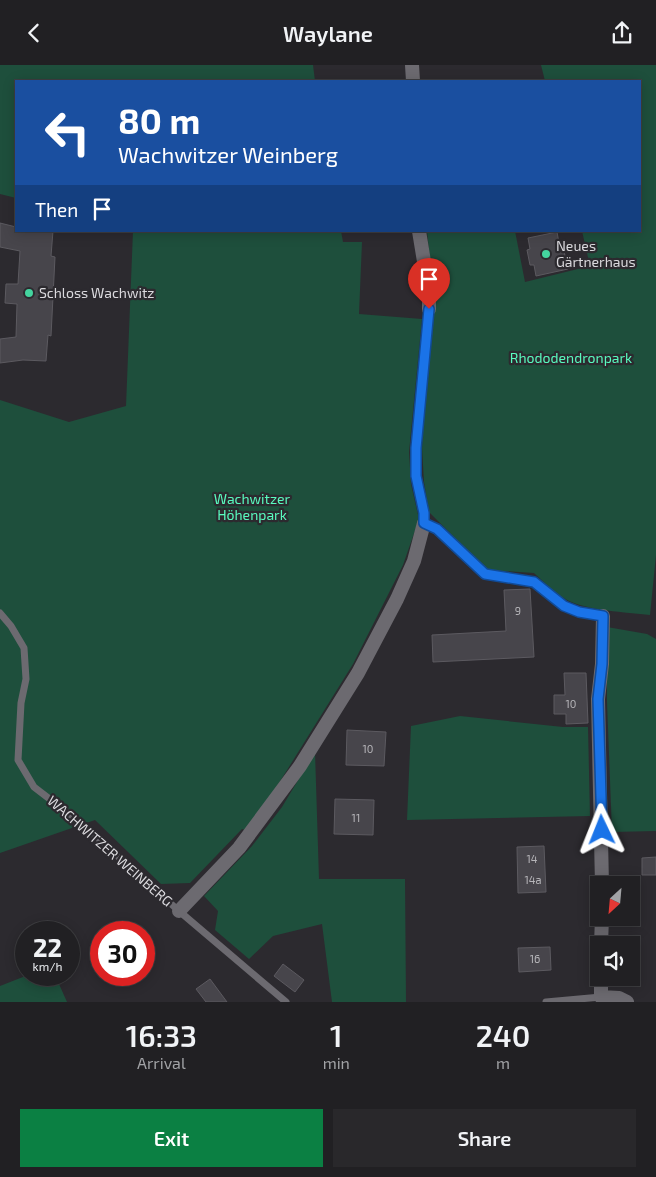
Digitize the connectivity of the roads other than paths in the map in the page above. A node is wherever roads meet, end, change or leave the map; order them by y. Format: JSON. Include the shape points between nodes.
{"nodes":[{"id":1,"x":412,"y":65,"type":"edge"},
{"id":2,"x":413,"y":80,"type":"edge"},
{"id":3,"x":420,"y":232,"type":"edge"},
{"id":4,"x":429,"y":309,"type":"joint"},
{"id":5,"x":424,"y":523,"type":"junction"},
{"id":6,"x":0,"y":613,"type":"edge"},
{"id":7,"x":603,"y":616,"type":"joint"},
{"id":8,"x":602,"y":876,"type":"edge"},
{"id":9,"x":179,"y":911,"type":"junction"},
{"id":10,"x":601,"y":986,"type":"edge"},
{"id":11,"x":601,"y":997,"type":"junction"},
{"id":12,"x":286,"y":1002,"type":"edge"},
{"id":13,"x":546,"y":1002,"type":"edge"},
{"id":14,"x":627,"y":1002,"type":"edge"}],
"edges":[{"from":1,"to":2,"type":"street"},
{"from":3,"to":4,"type":"street","name":"WACHWITZER WEINBERG"},
{"from":4,"to":5,"type":"lane","name":"WACHWITZER WEINBERG","via":[[416,448],[416,476]]},
{"from":5,"to":7,"type":"lane","via":[[437,529],[485,574],[534,582],[564,606]]},
{"from":5,"to":9,"type":"street","name":"WACHWITZER WEINBERG","via":[[414,561],[397,599],[358,673],[306,757],[239,847]]},
{"from":6,"to":9,"type":"lane","name":"WACHWITZER WEINBERG","via":[[24,648],[26,679],[21,703],[18,760],[26,775],[34,787],[77,820]]},
{"from":7,"to":8,"type":"street","via":[[598,699]]},
{"from":9,"to":12,"type":"lane"},
{"from":10,"to":11,"type":"street"},
{"from":11,"to":13,"type":"lane"},
{"from":11,"to":14,"type":"street","via":[[620,998]]}]}
